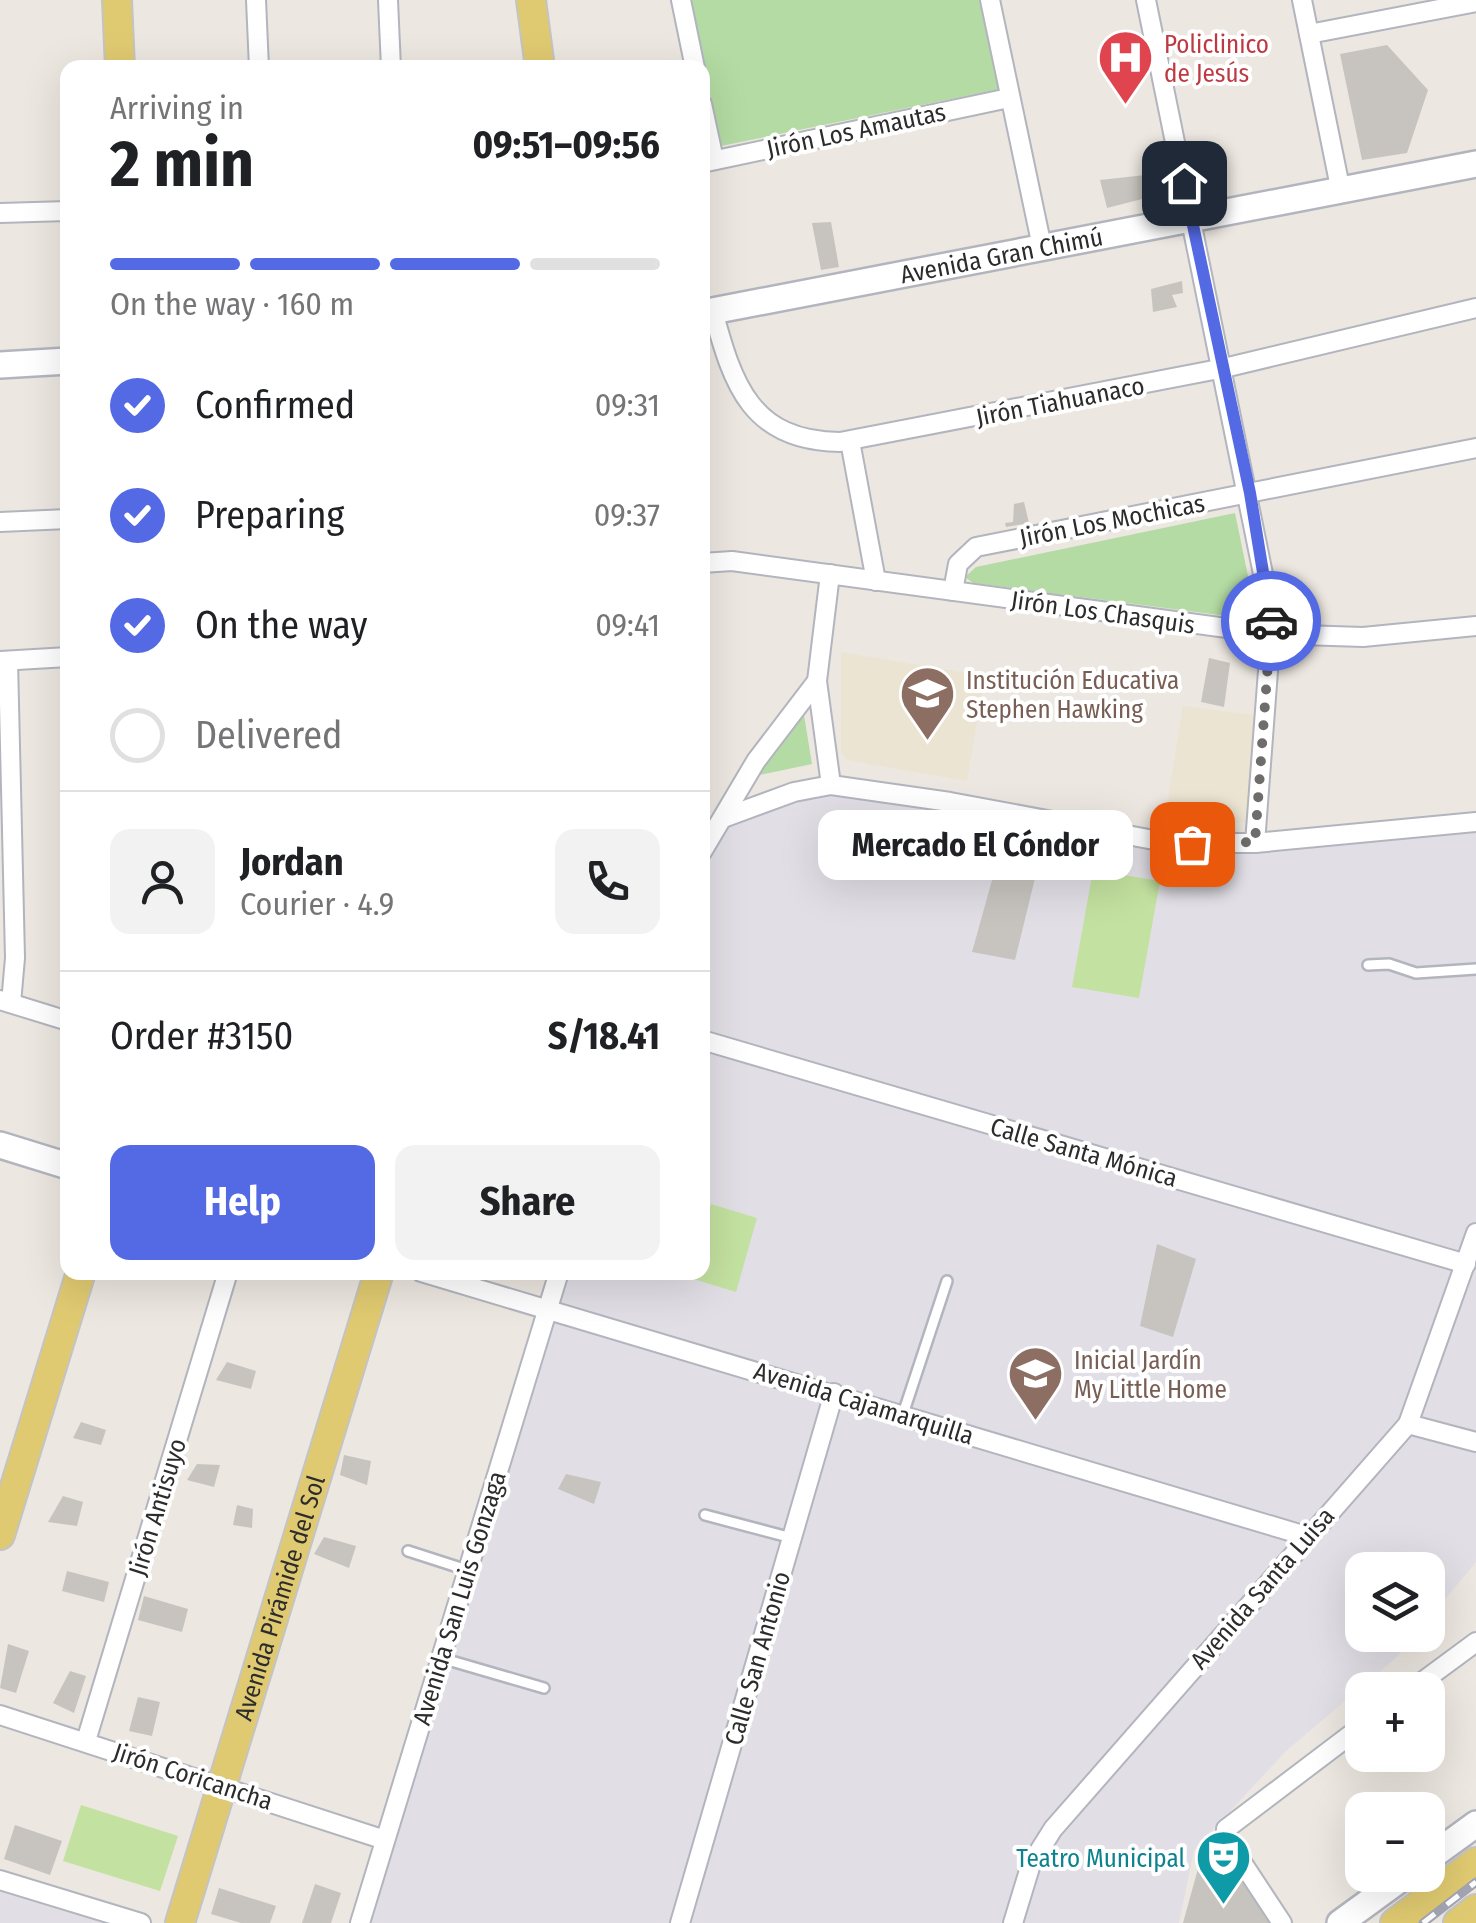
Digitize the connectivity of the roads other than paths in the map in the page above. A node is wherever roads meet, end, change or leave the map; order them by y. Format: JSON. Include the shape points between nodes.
{"nodes":[{"id":1,"x":117,"y":0,"type":"edge"},
{"id":2,"x":256,"y":0,"type":"edge"},
{"id":3,"x":388,"y":0,"type":"edge"},
{"id":4,"x":531,"y":0,"type":"edge"},
{"id":5,"x":681,"y":0,"type":"edge"},
{"id":6,"x":990,"y":0,"type":"edge"},
{"id":7,"x":1146,"y":0,"type":"edge"},
{"id":8,"x":1302,"y":0,"type":"edge"},
{"id":9,"x":1476,"y":2,"type":"edge"},
{"id":10,"x":1309,"y":34,"type":"junction"},
{"id":11,"x":120,"y":60,"type":"edge"},
{"id":12,"x":259,"y":60,"type":"edge"},
{"id":13,"x":391,"y":60,"type":"edge"},
{"id":14,"x":539,"y":60,"type":"edge"},
{"id":15,"x":693,"y":60,"type":"edge"},
{"id":16,"x":1010,"y":98,"type":"junction"},
{"id":17,"x":710,"y":162,"type":"edge"},
{"id":18,"x":1476,"y":164,"type":"edge"},
{"id":19,"x":1341,"y":192,"type":"junction"},
{"id":20,"x":60,"y":210,"type":"edge"},
{"id":21,"x":0,"y":213,"type":"edge"},
{"id":22,"x":1191,"y":220,"type":"junction"},
{"id":23,"x":1042,"y":247,"type":"junction"},
{"id":24,"x":1476,"y":308,"type":"edge"},
{"id":25,"x":710,"y":312,"type":"edge"},
{"id":26,"x":710,"y":318,"type":"edge"},
{"id":27,"x":60,"y":361,"type":"edge"},
{"id":28,"x":0,"y":365,"type":"edge"},
{"id":29,"x":1224,"y":368,"type":"junction"},
{"id":30,"x":850,"y":441,"type":"junction"},
{"id":31,"x":1476,"y":448,"type":"edge"},
{"id":32,"x":1250,"y":493,"type":"junction"},
{"id":33,"x":60,"y":519,"type":"edge"},
{"id":34,"x":0,"y":522,"type":"edge"},
{"id":35,"x":710,"y":552,"type":"edge"},
{"id":36,"x":732,"y":561,"type":"junction"},
{"id":37,"x":710,"y":562,"type":"edge"},
{"id":38,"x":830,"y":574,"type":"junction"},
{"id":39,"x":876,"y":581,"type":"junction"},
{"id":40,"x":953,"y":591,"type":"junction"},
{"id":41,"x":1476,"y":626,"type":"edge"},
{"id":42,"x":1271,"y":634,"type":"junction"},
{"id":43,"x":60,"y":658,"type":"edge"},
{"id":44,"x":4,"y":661,"type":"edge"},
{"id":45,"x":817,"y":681,"type":"junction"},
{"id":46,"x":831,"y":785,"type":"junction"},
{"id":47,"x":726,"y":817,"type":"junction"},
{"id":48,"x":1476,"y":822,"type":"edge"},
{"id":49,"x":710,"y":840,"type":"edge"},
{"id":50,"x":1255,"y":842,"type":"junction"},
{"id":51,"x":1368,"y":965,"type":"dead end"},
{"id":52,"x":1476,"y":969,"type":"edge"},
{"id":53,"x":6,"y":1002,"type":"edge"},
{"id":54,"x":60,"y":1019,"type":"edge"},
{"id":55,"x":710,"y":1042,"type":"edge"},
{"id":56,"x":0,"y":1145,"type":"edge"},
{"id":57,"x":60,"y":1164,"type":"edge"},
{"id":58,"x":1476,"y":1233,"type":"edge"},
{"id":59,"x":1466,"y":1264,"type":"junction"},
{"id":60,"x":78,"y":1280,"type":"edge"},
{"id":61,"x":226,"y":1280,"type":"edge"},
{"id":62,"x":377,"y":1280,"type":"edge"},
{"id":63,"x":447,"y":1280,"type":"edge"},
{"id":64,"x":557,"y":1280,"type":"edge"},
{"id":65,"x":947,"y":1282,"type":"dead end"},
{"id":66,"x":547,"y":1311,"type":"junction"},
{"id":67,"x":834,"y":1393,"type":"junction"},
{"id":68,"x":904,"y":1414,"type":"junction"},
{"id":69,"x":1408,"y":1424,"type":"junction"},
{"id":70,"x":1476,"y":1442,"type":"edge"},
{"id":71,"x":705,"y":1516,"type":"dead end"},
{"id":72,"x":0,"y":1535,"type":"edge"},
{"id":73,"x":1306,"y":1536,"type":"junction"},
{"id":74,"x":792,"y":1538,"type":"junction"},
{"id":75,"x":408,"y":1551,"type":"dead end"},
{"id":76,"x":467,"y":1570,"type":"junction"},
{"id":77,"x":1476,"y":1642,"type":"edge"},
{"id":78,"x":441,"y":1658,"type":"junction"},
{"id":79,"x":1435,"y":1672,"type":"edge"},
{"id":80,"x":544,"y":1688,"type":"dead end"},
{"id":81,"x":0,"y":1715,"type":"edge"},
{"id":82,"x":1345,"y":1739,"type":"edge"},
{"id":83,"x":86,"y":1741,"type":"junction"},
{"id":84,"x":223,"y":1786,"type":"junction"},
{"id":85,"x":1476,"y":1824,"type":"edge"},
{"id":86,"x":385,"y":1840,"type":"junction"},
{"id":87,"x":1445,"y":1847,"type":"edge"},
{"id":88,"x":1476,"y":1862,"type":"edge"},
{"id":89,"x":0,"y":1880,"type":"edge"},
{"id":90,"x":1383,"y":1892,"type":"edge"},
{"id":91,"x":1476,"y":1909,"type":"edge"},
{"id":92,"x":141,"y":1923,"type":"edge"},
{"id":93,"x":180,"y":1923,"type":"edge"},
{"id":94,"x":360,"y":1923,"type":"edge"},
{"id":95,"x":680,"y":1923,"type":"edge"},
{"id":96,"x":1013,"y":1923,"type":"edge"},
{"id":97,"x":1282,"y":1923,"type":"edge"},
{"id":98,"x":1340,"y":1923,"type":"edge"},
{"id":99,"x":1396,"y":1923,"type":"edge"},
{"id":100,"x":1458,"y":1923,"type":"edge"}],
"edges":[{"from":1,"to":11,"type":"main road"},
{"from":2,"to":12,"type":"street"},
{"from":3,"to":13,"type":"street"},
{"from":4,"to":14,"type":"main road"},
{"from":5,"to":15,"type":"street"},
{"from":6,"to":16,"type":"street"},
{"from":7,"to":22,"type":"street"},
{"from":8,"to":10,"type":"street"},
{"from":9,"to":10,"type":"street"},
{"from":10,"to":19,"type":"street"},
{"from":16,"to":17,"type":"street","name":"Jirón Los Amautas"},
{"from":16,"to":23,"type":"street"},
{"from":18,"to":19,"type":"street","name":"Avenida Gran Chimú"},
{"from":19,"to":22,"type":"street","name":"Avenida Gran Chimú"},
{"from":20,"to":21,"type":"street"},
{"from":22,"to":23,"type":"street","name":"Avenida Gran Chimú"},
{"from":22,"to":29,"type":"street"},
{"from":23,"to":25,"type":"street","name":"Avenida Gran Chimú"},
{"from":24,"to":29,"type":"street","name":"Jirón Tiahuanaco"},
{"from":26,"to":30,"type":"street","name":"Jirón Tiahuanaco","via":[[731,377],[749,405],[795,436]]},
{"from":27,"to":28,"type":"street"},
{"from":29,"to":30,"type":"street","name":"Jirón Tiahuanaco"},
{"from":29,"to":32,"type":"street"},
{"from":30,"to":39,"type":"street"},
{"from":31,"to":32,"type":"street","name":"Jirón Los Mochicas"},
{"from":32,"to":40,"type":"street","name":"Jirón Los Mochicas","via":[[976,547],[958,564]]},
{"from":32,"to":42,"type":"street"},
{"from":33,"to":34,"type":"street"},
{"from":35,"to":36,"type":"street","name":"Jirón Los Chasquis"},
{"from":36,"to":37,"type":"street","name":"Jirón Los Chasquis"},
{"from":36,"to":38,"type":"street","name":"Jirón Los Chasquis"},
{"from":38,"to":39,"type":"street","name":"Jirón Los Chasquis"},
{"from":38,"to":45,"type":"street"},
{"from":39,"to":40,"type":"street","name":"Jirón Los Chasquis"},
{"from":40,"to":42,"type":"street","name":"Jirón Los Chasquis"},
{"from":41,"to":42,"type":"street","name":"Jirón Los Chasquis","via":[[1363,637]]},
{"from":42,"to":50,"type":"street"},
{"from":43,"to":44,"type":"street"},
{"from":44,"to":53,"type":"street","via":[[16,958]]},
{"from":45,"to":46,"type":"street"},
{"from":45,"to":47,"type":"street","via":[[756,761]]},
{"from":46,"to":47,"type":"street"},
{"from":46,"to":50,"type":"street","via":[[1170,843]]},
{"from":47,"to":49,"type":"street"},
{"from":48,"to":50,"type":"street"},
{"from":51,"to":52,"type":"lane","via":[[1416,973]]},
{"from":53,"to":54,"type":"street"},
{"from":55,"to":59,"type":"street","name":"Calle Santa Mónica"},
{"from":56,"to":57,"type":"street"},
{"from":58,"to":59,"type":"street","name":"Avenida Santa Luisa"},
{"from":59,"to":69,"type":"street","name":"Avenida Santa Luisa"},
{"from":60,"to":72,"type":"main road"},
{"from":61,"to":83,"type":"street","name":"Jirón Antisuyo"},
{"from":62,"to":84,"type":"main road","name":"Avenida Pirámide del Sol"},
{"from":63,"to":66,"type":"street","name":"Avenida Cajamarquilla"},
{"from":64,"to":66,"type":"street","name":"Avenida San Luis Gonzaga"},
{"from":65,"to":68,"type":"lane"},
{"from":66,"to":67,"type":"street","name":"Avenida Cajamarquilla"},
{"from":66,"to":76,"type":"street","name":"Avenida San Luis Gonzaga"},
{"from":67,"to":68,"type":"street","name":"Avenida Cajamarquilla"},
{"from":67,"to":74,"type":"street","name":"Calle San Antonio"},
{"from":68,"to":73,"type":"street","name":"Avenida Cajamarquilla"},
{"from":69,"to":70,"type":"street"},
{"from":69,"to":73,"type":"street","name":"Avenida Santa Luisa"},
{"from":71,"to":74,"type":"lane"},
{"from":73,"to":96,"type":"street","name":"Avenida Santa Luisa","via":[[1053,1829],[1032,1864]]},
{"from":74,"to":95,"type":"street","name":"Calle San Antonio"},
{"from":75,"to":76,"type":"lane"},
{"from":76,"to":78,"type":"street","name":"Avenida San Luis Gonzaga"},
{"from":77,"to":79,"type":"street"},
{"from":78,"to":80,"type":"lane"},
{"from":78,"to":86,"type":"street","name":"Avenida San Luis Gonzaga"},
{"from":81,"to":83,"type":"street","name":"Jirón Coricancha"},
{"from":82,"to":97,"type":"street","via":[[1226,1829]]},
{"from":83,"to":84,"type":"street","name":"Jirón Coricancha"},
{"from":84,"to":86,"type":"street","name":"Jirón Coricancha"},
{"from":84,"to":93,"type":"main road","name":"Avenida Pirámide del Sol"},
{"from":85,"to":87,"type":"street"},
{"from":86,"to":94,"type":"street","name":"Avenida San Luis Gonzaga"},
{"from":88,"to":99,"type":"main road"},
{"from":89,"to":92,"type":"street"},
{"from":90,"to":98,"type":"street"},
{"from":91,"to":100,"type":"main road"}]}
